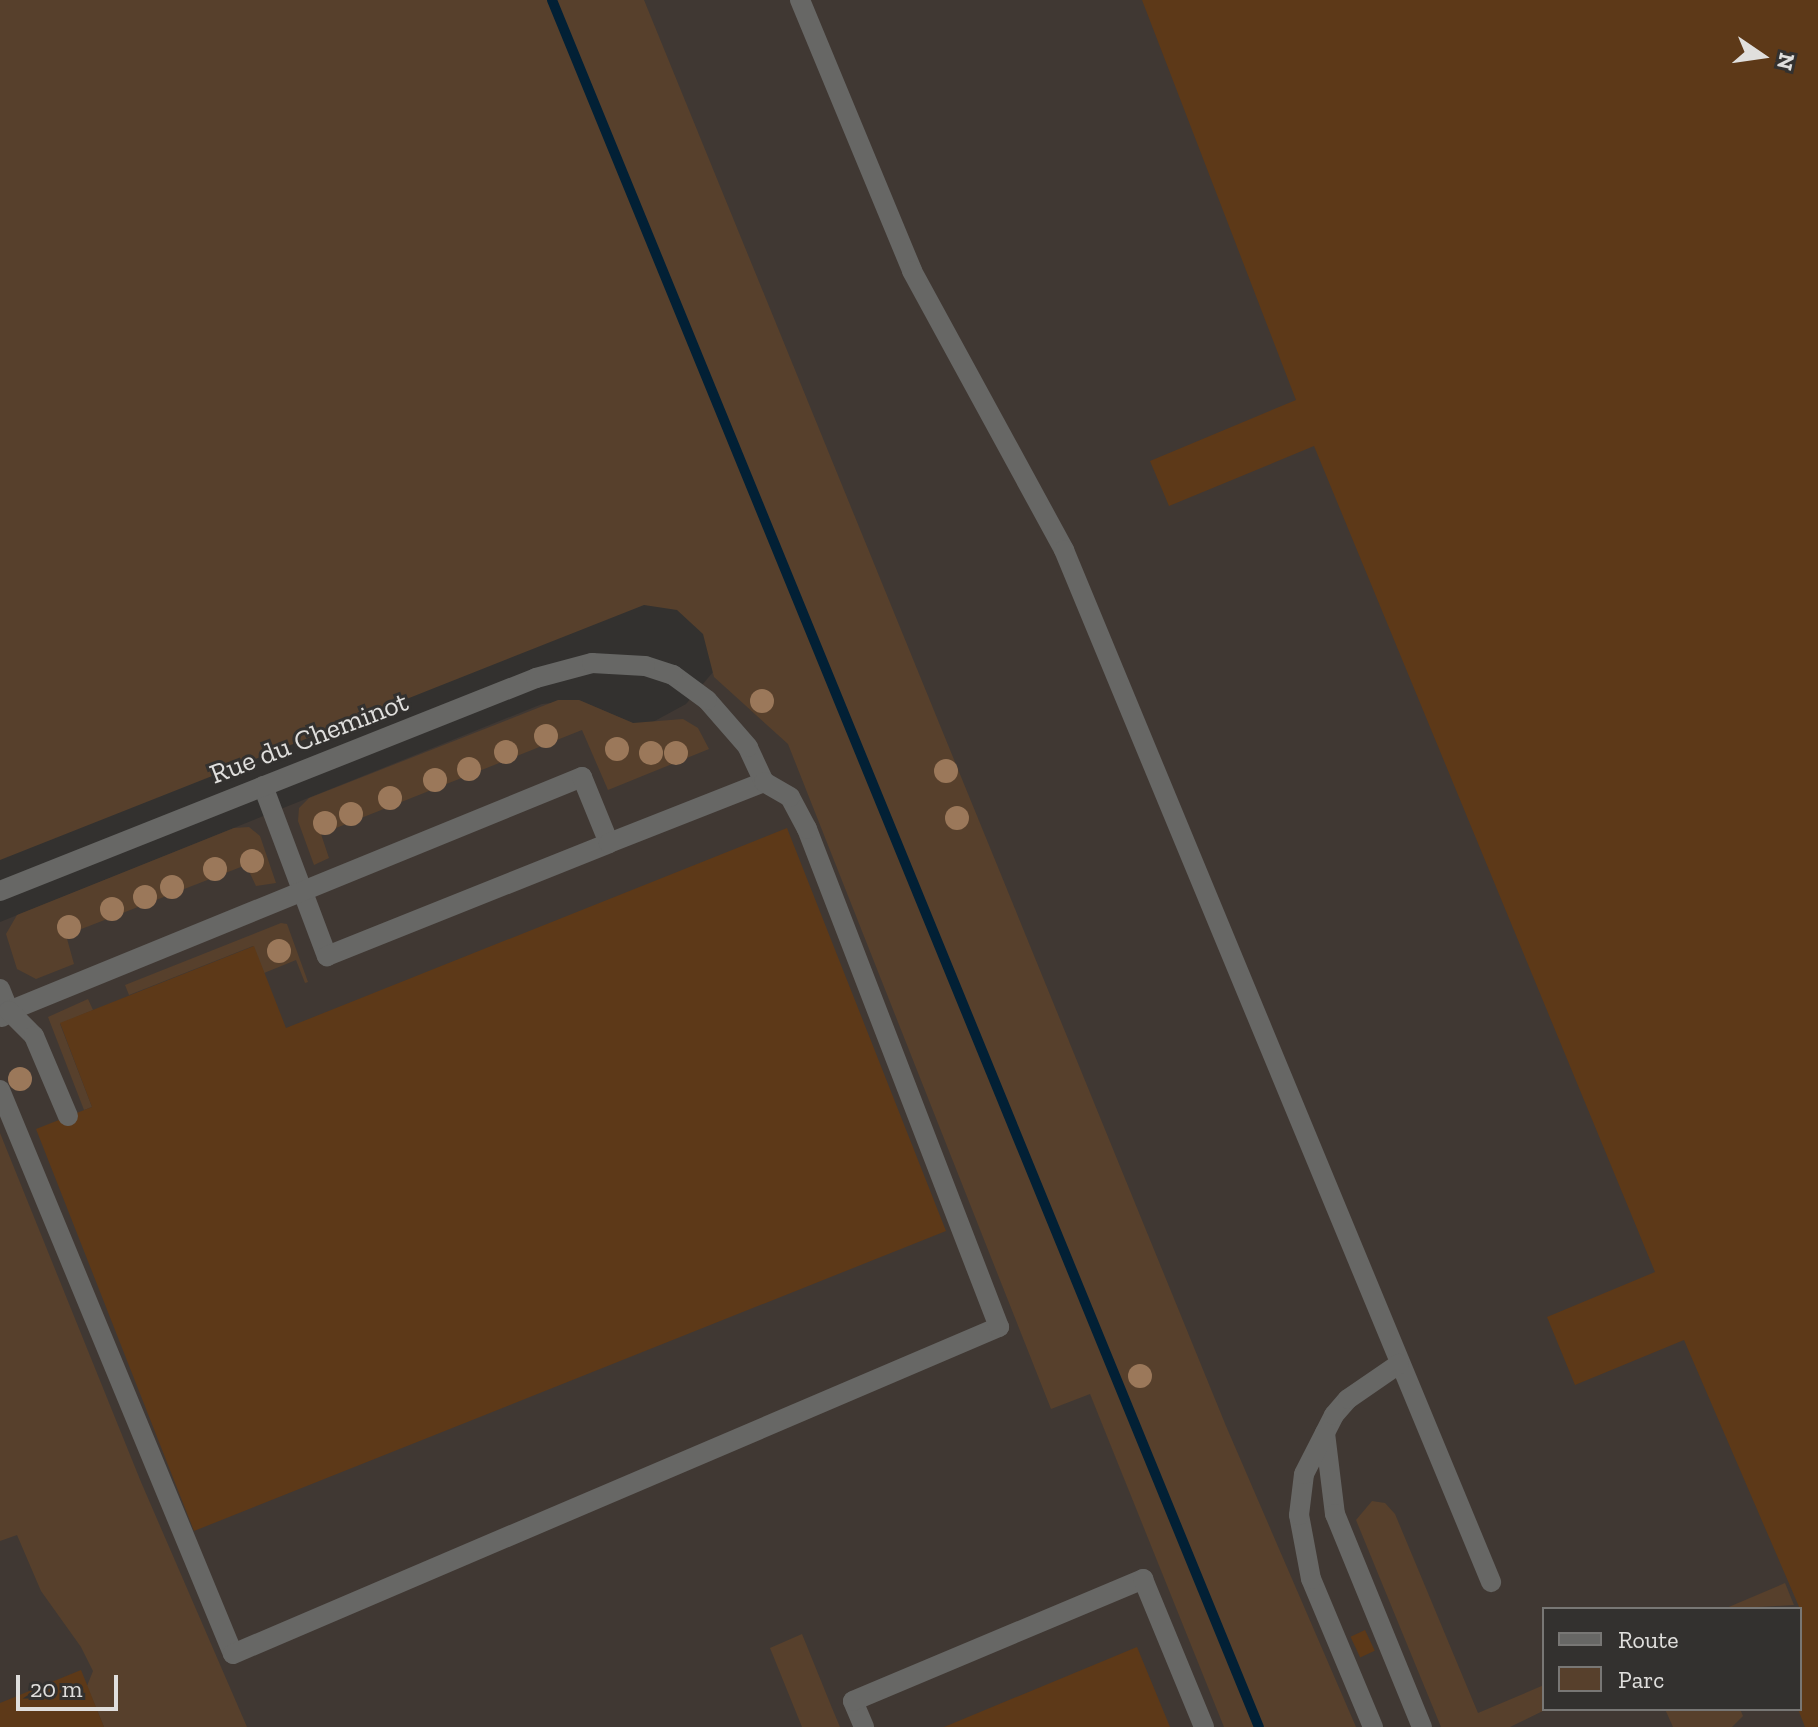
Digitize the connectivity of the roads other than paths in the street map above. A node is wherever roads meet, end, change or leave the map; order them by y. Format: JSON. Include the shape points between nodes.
{"nodes":[{"id":1,"x":800,"y":0,"type":"edge"},
{"id":2,"x":764,"y":782,"type":"junction"},
{"id":3,"x":263,"y":786,"type":"junction"},
{"id":4,"x":609,"y":843,"type":"junction"},
{"id":5,"x":0,"y":891,"type":"edge"},
{"id":6,"x":303,"y":891,"type":"junction"},
{"id":7,"x":0,"y":989,"type":"edge"},
{"id":8,"x":4,"y":1015,"type":"edge"},
{"id":9,"x":0,"y":1090,"type":"edge"},
{"id":10,"x":68,"y":1116,"type":"dead end"},
{"id":11,"x":1399,"y":1364,"type":"junction"},
{"id":12,"x":1325,"y":1432,"type":"junction"},
{"id":13,"x":1491,"y":1582,"type":"dead end"},
{"id":14,"x":864,"y":1727,"type":"edge"},
{"id":15,"x":1204,"y":1727,"type":"edge"},
{"id":16,"x":1373,"y":1727,"type":"edge"},
{"id":17,"x":1422,"y":1727,"type":"edge"}],
"edges":[{"from":1,"to":11,"type":"street","via":[[912,271],[1064,550]]},
{"from":2,"to":3,"type":"street","name":"Rue du Cheminot","via":[[748,747],[707,700],[673,675],[614,662],[568,668]]},
{"from":2,"to":4,"type":"street"},
{"from":2,"to":9,"type":"street","via":[[790,797],[807,829],[999,1327],[233,1654]]},
{"from":3,"to":5,"type":"street","name":"Rue du Cheminot"},
{"from":3,"to":6,"type":"street"},
{"from":4,"to":6,"type":"street","via":[[582,777]]},
{"from":4,"to":6,"type":"street","via":[[327,956]]},
{"from":6,"to":8,"type":"street"},
{"from":7,"to":8,"type":"street"},
{"from":8,"to":10,"type":"street","via":[[38,1043]]},
{"from":11,"to":12,"type":"street","via":[[1348,1399]]},
{"from":11,"to":13,"type":"street"},
{"from":12,"to":16,"type":"street","via":[[1304,1474],[1301,1538],[1311,1579]]},
{"from":12,"to":17,"type":"street","via":[[1335,1514]]},
{"from":14,"to":15,"type":"street","via":[[853,1701],[1143,1579]]}]}
